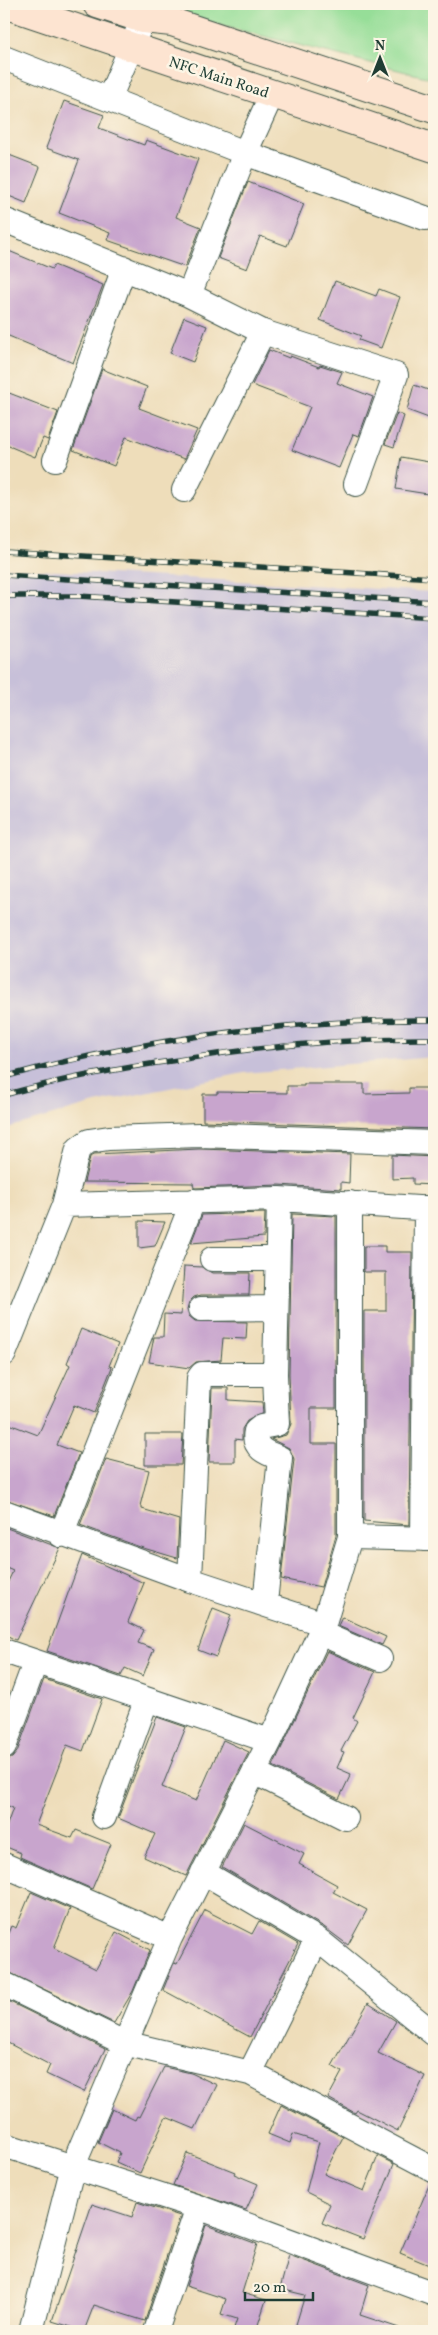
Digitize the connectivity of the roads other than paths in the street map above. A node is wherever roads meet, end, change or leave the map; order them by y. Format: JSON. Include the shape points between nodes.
{"nodes":[{"id":1,"x":4,"y":4,"type":"edge"},
{"id":2,"x":96,"y":4,"type":"edge"},
{"id":3,"x":174,"y":13,"type":"edge"},
{"id":4,"x":143,"y":20,"type":"junction"},
{"id":5,"x":131,"y":48,"type":"junction"},
{"id":6,"x":4,"y":58,"type":"edge"},
{"id":7,"x":168,"y":60,"type":"junction"},
{"id":8,"x":272,"y":94,"type":"junction"},
{"id":9,"x":109,"y":99,"type":"junction"},
{"id":10,"x":434,"y":109,"type":"edge"},
{"id":11,"x":434,"y":148,"type":"edge"},
{"id":12,"x":245,"y":153,"type":"junction"},
{"id":13,"x":425,"y":218,"type":"dead end"},
{"id":14,"x":4,"y":220,"type":"edge"},
{"id":15,"x":124,"y":268,"type":"junction"},
{"id":16,"x":189,"y":295,"type":"junction"},
{"id":17,"x":263,"y":332,"type":"junction"},
{"id":18,"x":55,"y":460,"type":"dead end"},
{"id":19,"x":356,"y":484,"type":"dead end"},
{"id":20,"x":184,"y":490,"type":"dead end"},
{"id":21,"x":434,"y":1143,"type":"edge"},
{"id":22,"x":279,"y":1199,"type":"junction"},
{"id":23,"x":193,"y":1201,"type":"junction"},
{"id":24,"x":350,"y":1203,"type":"junction"},
{"id":25,"x":64,"y":1205,"type":"junction"},
{"id":26,"x":430,"y":1209,"type":"edge"},
{"id":27,"x":212,"y":1259,"type":"dead end"},
{"id":28,"x":277,"y":1259,"type":"junction"},
{"id":29,"x":276,"y":1308,"type":"junction"},
{"id":30,"x":201,"y":1309,"type":"dead end"},
{"id":31,"x":4,"y":1354,"type":"edge"},
{"id":32,"x":275,"y":1374,"type":"junction"},
{"id":33,"x":4,"y":1512,"type":"edge"},
{"id":34,"x":62,"y":1534,"type":"junction"},
{"id":35,"x":350,"y":1537,"type":"junction"},
{"id":36,"x":429,"y":1539,"type":"edge"},
{"id":37,"x":190,"y":1580,"type":"junction"},
{"id":38,"x":265,"y":1603,"type":"junction"},
{"id":39,"x":322,"y":1628,"type":"junction"},
{"id":40,"x":4,"y":1651,"type":"edge"},
{"id":41,"x":380,"y":1659,"type":"dead end"},
{"id":42,"x":35,"y":1663,"type":"junction"},
{"id":43,"x":146,"y":1701,"type":"junction"},
{"id":44,"x":270,"y":1741,"type":"junction"},
{"id":45,"x":4,"y":1747,"type":"edge"},
{"id":46,"x":254,"y":1772,"type":"junction"},
{"id":47,"x":104,"y":1817,"type":"dead end"},
{"id":48,"x":346,"y":1818,"type":"dead end"},
{"id":49,"x":4,"y":1865,"type":"edge"},
{"id":50,"x":203,"y":1872,"type":"junction"},
{"id":51,"x":170,"y":1938,"type":"junction"},
{"id":52,"x":317,"y":1939,"type":"junction"},
{"id":53,"x":4,"y":1984,"type":"edge"},
{"id":54,"x":434,"y":2034,"type":"edge"},
{"id":55,"x":124,"y":2043,"type":"junction"},
{"id":56,"x":250,"y":2073,"type":"junction"},
{"id":57,"x":4,"y":2145,"type":"edge"},
{"id":58,"x":73,"y":2166,"type":"junction"},
{"id":59,"x":434,"y":2170,"type":"edge"},
{"id":60,"x":198,"y":2206,"type":"junction"},
{"id":61,"x":434,"y":2294,"type":"edge"},
{"id":62,"x":30,"y":2331,"type":"edge"},
{"id":63,"x":156,"y":2331,"type":"edge"}],
"edges":[{"from":1,"to":5,"type":"main road","name":"NFC Main Road"},
{"from":2,"to":4,"type":"main road"},
{"from":3,"to":4,"type":"main road"},
{"from":3,"to":7,"type":"main road"},
{"from":3,"to":10,"type":"main road"},
{"from":4,"to":5,"type":"street"},
{"from":5,"to":7,"type":"main road","name":"NFC Main Road"},
{"from":5,"to":9,"type":"street"},
{"from":6,"to":9,"type":"street"},
{"from":7,"to":8,"type":"main road","name":"NFC Main Road"},
{"from":8,"to":11,"type":"main road","name":"NFC Main Road"},
{"from":8,"to":12,"type":"street"},
{"from":9,"to":12,"type":"street"},
{"from":12,"to":13,"type":"street"},
{"from":12,"to":16,"type":"street"},
{"from":14,"to":15,"type":"street"},
{"from":15,"to":16,"type":"street"},
{"from":15,"to":18,"type":"street"},
{"from":16,"to":17,"type":"street"},
{"from":17,"to":19,"type":"street","via":[[396,376]]},
{"from":17,"to":20,"type":"street"},
{"from":21,"to":25,"type":"street","via":[[200,1136],[89,1141],[78,1149]]},
{"from":22,"to":23,"type":"street"},
{"from":22,"to":24,"type":"street"},
{"from":22,"to":28,"type":"street"},
{"from":23,"to":25,"type":"street"},
{"from":23,"to":34,"type":"street"},
{"from":24,"to":26,"type":"street"},
{"from":24,"to":35,"type":"street"},
{"from":25,"to":31,"type":"street"},
{"from":26,"to":36,"type":"street"},
{"from":27,"to":28,"type":"street"},
{"from":28,"to":29,"type":"street"},
{"from":29,"to":30,"type":"street"},
{"from":29,"to":32,"type":"street"},
{"from":32,"to":37,"type":"street","via":[[202,1374],[199,1378]]},
{"from":32,"to":38,"type":"street","via":[[277,1424],[260,1428],[254,1438],[261,1450],[280,1458]]},
{"from":33,"to":34,"type":"street"},
{"from":34,"to":37,"type":"street"},
{"from":35,"to":36,"type":"street"},
{"from":35,"to":39,"type":"street"},
{"from":37,"to":38,"type":"street"},
{"from":38,"to":39,"type":"street"},
{"from":39,"to":41,"type":"street"},
{"from":39,"to":44,"type":"street"},
{"from":40,"to":42,"type":"street"},
{"from":42,"to":43,"type":"street"},
{"from":42,"to":45,"type":"street"},
{"from":43,"to":44,"type":"street"},
{"from":43,"to":47,"type":"street"},
{"from":44,"to":46,"type":"street"},
{"from":46,"to":48,"type":"street"},
{"from":46,"to":50,"type":"street"},
{"from":49,"to":51,"type":"street"},
{"from":50,"to":51,"type":"street"},
{"from":50,"to":52,"type":"street"},
{"from":51,"to":55,"type":"street"},
{"from":52,"to":54,"type":"street"},
{"from":52,"to":56,"type":"street"},
{"from":53,"to":55,"type":"street"},
{"from":55,"to":56,"type":"street"},
{"from":55,"to":58,"type":"street"},
{"from":56,"to":59,"type":"street"},
{"from":57,"to":58,"type":"street"},
{"from":58,"to":60,"type":"street"},
{"from":58,"to":62,"type":"street"},
{"from":60,"to":61,"type":"street"},
{"from":60,"to":63,"type":"street"}]}
